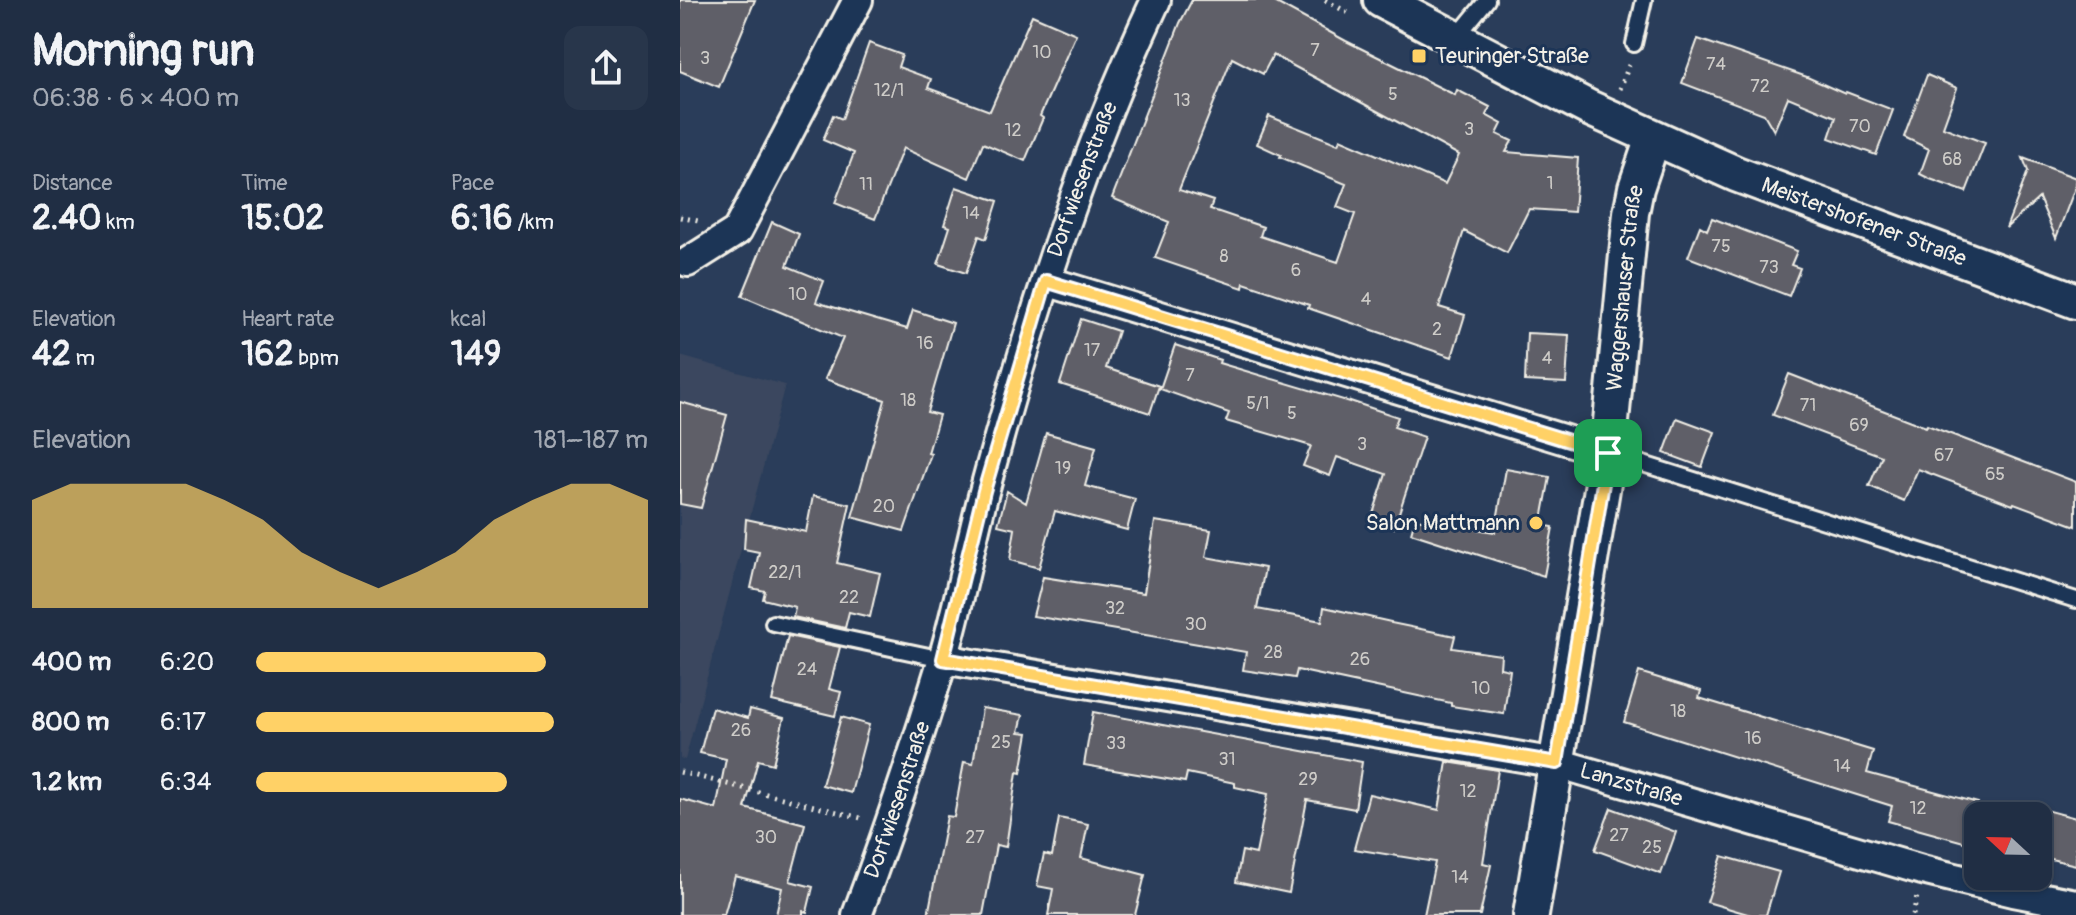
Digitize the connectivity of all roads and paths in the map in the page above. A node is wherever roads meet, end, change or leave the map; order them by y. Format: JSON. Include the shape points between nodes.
{"nodes":[{"id":1,"x":858,"y":0,"type":"edge"},
{"id":2,"x":1156,"y":0,"type":"edge"},
{"id":3,"x":1381,"y":0,"type":"edge"},
{"id":4,"x":1487,"y":0,"type":"edge"},
{"id":5,"x":1644,"y":0,"type":"edge"},
{"id":6,"x":1455,"y":39,"type":"junction"},
{"id":7,"x":1634,"y":44,"type":"joint"},
{"id":8,"x":1617,"y":99,"type":"dead end"},
{"id":9,"x":1653,"y":138,"type":"junction"},
{"id":10,"x":688,"y":262,"type":"dead end"},
{"id":11,"x":1046,"y":281,"type":"junction"},
{"id":12,"x":2076,"y":301,"type":"edge"},
{"id":13,"x":1608,"y":453,"type":"junction"},
{"id":14,"x":2076,"y":600,"type":"edge"},
{"id":15,"x":773,"y":623,"type":"dead end"},
{"id":16,"x":943,"y":659,"type":"junction"},
{"id":17,"x":1557,"y":763,"type":"junction"},
{"id":18,"x":680,"y":772,"type":"edge"},
{"id":19,"x":890,"y":826,"type":"junction"},
{"id":20,"x":2076,"y":904,"type":"edge"},
{"id":21,"x":857,"y":915,"type":"edge"},
{"id":22,"x":1531,"y":915,"type":"edge"}],
"edges":[{"from":1,"to":10,"type":"street","via":[[737,231]]},
{"from":2,"to":11,"type":"street","name":"Dorfwiesenstraße","via":[[1100,129]]},
{"from":3,"to":6,"type":"street"},
{"from":4,"to":6,"type":"lane"},
{"from":5,"to":7,"type":"lane"},
{"from":6,"to":9,"type":"street"},
{"from":7,"to":8,"type":"path"},
{"from":9,"to":12,"type":"street","name":"Meistershofener Straße"},
{"from":9,"to":13,"type":"street","name":"Waggershauser Straße","via":[[1631,213]]},
{"from":11,"to":13,"type":"street"},
{"from":11,"to":16,"type":"street","name":"Dorfwiesenstraße","via":[[984,491]]},
{"from":13,"to":14,"type":"lane"},
{"from":13,"to":17,"type":"street","name":"Waggershauser Straße"},
{"from":15,"to":16,"type":"lane"},
{"from":16,"to":17,"type":"street","name":"Lanzstraße"},
{"from":16,"to":19,"type":"street","name":"Dorfwiesenstraße"},
{"from":17,"to":20,"type":"street","name":"Lanzstraße","via":[[1922,870]]},
{"from":17,"to":22,"type":"street","name":"Waggershauser Straße"},
{"from":18,"to":19,"type":"path"},
{"from":19,"to":21,"type":"street","name":"Dorfwiesenstraße"}]}
